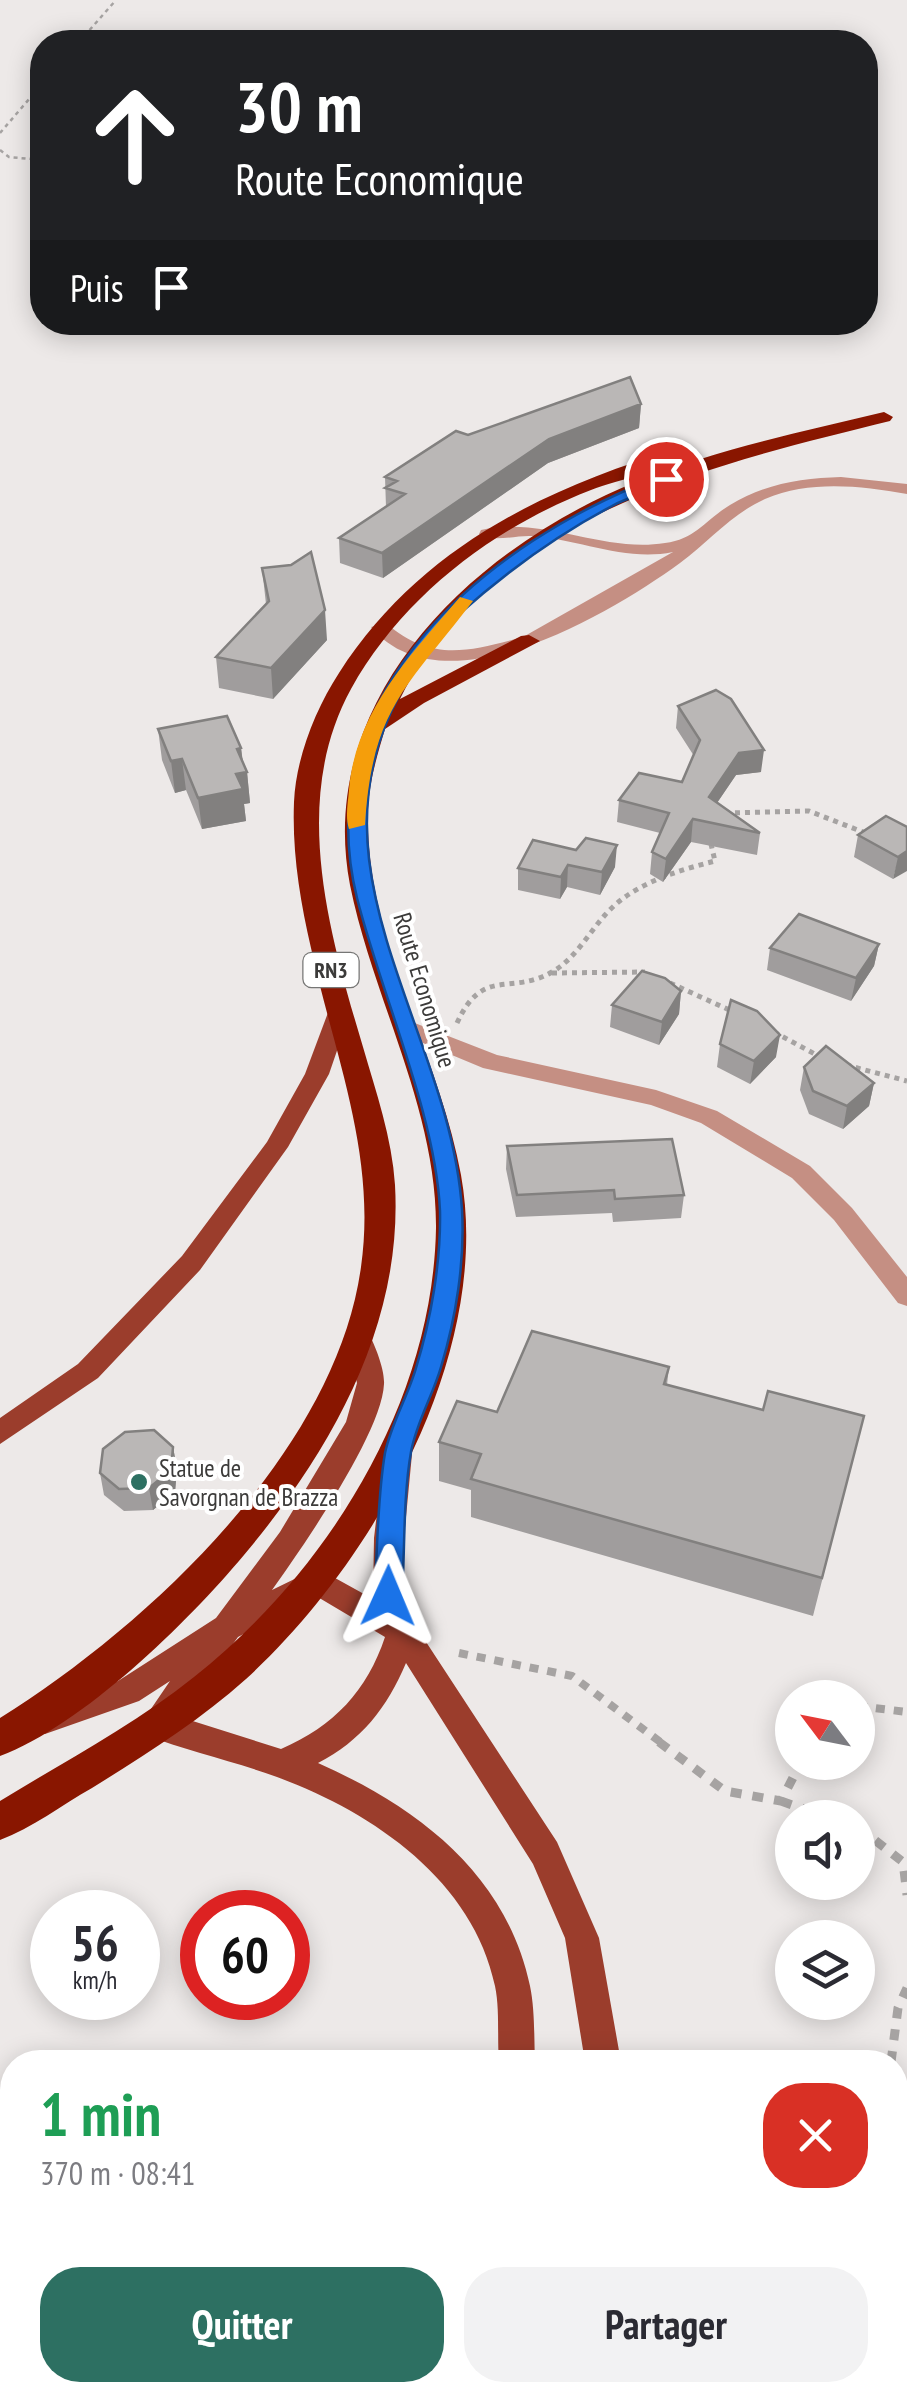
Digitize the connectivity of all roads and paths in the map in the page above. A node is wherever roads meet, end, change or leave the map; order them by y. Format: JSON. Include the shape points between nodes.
{"nodes":[{"id":1,"x":116,"y":0,"type":"edge"},
{"id":2,"x":90,"y":30,"type":"edge"},
{"id":3,"x":30,"y":98,"type":"edge"},
{"id":4,"x":0,"y":134,"type":"edge"},
{"id":5,"x":0,"y":150,"type":"edge"},
{"id":6,"x":30,"y":159,"type":"edge"},
{"id":7,"x":895,"y":415,"type":"edge"},
{"id":8,"x":907,"y":489,"type":"edge"},
{"id":9,"x":554,"y":532,"type":"junction"},
{"id":10,"x":488,"y":534,"type":"junction"},
{"id":11,"x":701,"y":539,"type":"junction"},
{"id":12,"x":598,"y":546,"type":"junction"},
{"id":13,"x":625,"y":588,"type":"junction"},
{"id":14,"x":380,"y":627,"type":"junction"},
{"id":15,"x":529,"y":641,"type":"junction"},
{"id":16,"x":418,"y":655,"type":"junction"},
{"id":17,"x":373,"y":728,"type":"junction"},
{"id":18,"x":713,"y":825,"type":"edge"},
{"id":19,"x":711,"y":835,"type":"edge"},
{"id":20,"x":876,"y":842,"type":"edge"},
{"id":21,"x":551,"y":973,"type":"junction"},
{"id":22,"x":340,"y":1010,"type":"junction"},
{"id":23,"x":742,"y":1016,"type":"edge"},
{"id":24,"x":407,"y":1028,"type":"junction"},
{"id":25,"x":770,"y":1030,"type":"edge"},
{"id":26,"x":467,"y":1052,"type":"junction"},
{"id":27,"x":907,"y":1081,"type":"edge"},
{"id":28,"x":907,"y":1296,"type":"edge"},
{"id":29,"x":359,"y":1339,"type":"junction"},
{"id":30,"x":0,"y":1433,"type":"edge"},
{"id":31,"x":398,"y":1450,"type":"junction"},
{"id":32,"x":317,"y":1581,"type":"junction"},
{"id":33,"x":231,"y":1624,"type":"junction"},
{"id":34,"x":395,"y":1625,"type":"junction"},
{"id":35,"x":875,"y":1708,"type":"edge"},
{"id":36,"x":907,"y":1712,"type":"edge"},
{"id":37,"x":156,"y":1725,"type":"junction"},
{"id":38,"x":12,"y":1732,"type":"edge"},
{"id":39,"x":286,"y":1762,"type":"junction"},
{"id":40,"x":776,"y":1800,"type":"edge"},
{"id":41,"x":0,"y":1822,"type":"edge"},
{"id":42,"x":875,"y":1837,"type":"edge"},
{"id":43,"x":907,"y":1895,"type":"edge"},
{"id":44,"x":907,"y":1988,"type":"edge"},
{"id":45,"x":518,"y":2050,"type":"edge"},
{"id":46,"x":601,"y":2050,"type":"edge"},
{"id":47,"x":893,"y":2050,"type":"edge"}],
"edges":[{"from":1,"to":2,"type":"path"},
{"from":3,"to":4,"type":"path"},
{"from":5,"to":6,"type":"path"},
{"from":7,"to":9,"type":"highway","name":"Route Economique","number":"RN3","via":[[666,479]]},
{"from":7,"to":10,"type":"highway","name":"Route Economique","number":"RN3","via":[[691,450],[579,488]]},
{"from":8,"to":11,"type":"street","via":[[872,482],[791,485],[735,509]]},
{"from":9,"to":10,"type":"street"},
{"from":9,"to":12,"type":"street"},
{"from":9,"to":16,"type":"highway","name":"Route Economique","number":"RN3","via":[[450,614]]},
{"from":10,"to":14,"type":"highway","name":"Route Economique","number":"RN3"},
{"from":11,"to":12,"type":"street","via":[[647,552]]},
{"from":11,"to":13,"type":"street"},
{"from":12,"to":13,"type":"street","via":[[620,564]]},
{"from":13,"to":15,"type":"street"},
{"from":14,"to":16,"type":"street"},
{"from":14,"to":22,"type":"highway","name":"Route Economique","number":"RN3","via":[[325,718],[307,788],[307,856]]},
{"from":15,"to":16,"type":"street","via":[[452,658]]},
{"from":15,"to":17,"type":"highway","via":[[416,698]]},
{"from":16,"to":17,"type":"highway","name":"Route Economique","number":"RN3"},
{"from":17,"to":24,"type":"highway","name":"Route Economique","number":"RN3","via":[[359,775],[355,842],[372,926]]},
{"from":18,"to":20,"type":"path","via":[[724,813],[808,811]]},
{"from":19,"to":21,"type":"path","via":[[714,862],[620,900]]},
{"from":21,"to":23,"type":"path","via":[[645,972]]},
{"from":21,"to":26,"type":"path","via":[[484,984],[464,1002],[456,1022]]},
{"from":22,"to":29,"type":"highway","name":"Route Economique","number":"RN3","via":[[380,1184],[376,1259]]},
{"from":22,"to":30,"type":"main road","via":[[317,1074],[276,1147],[192,1263],[88,1372]]},
{"from":24,"to":26,"type":"street"},
{"from":24,"to":31,"type":"highway","name":"Route Economique","number":"RN3","via":[[444,1159],[451,1211],[449,1268],[430,1366]]},
{"from":25,"to":27,"type":"path","via":[[832,1062]]},
{"from":26,"to":28,"type":"street","via":[[709,1117],[802,1172]]},
{"from":29,"to":33,"type":"main road","via":[[371,1383],[359,1424],[290,1542]]},
{"from":29,"to":38,"type":"highway","name":"Route Economique","number":"RN3","via":[[300,1452],[223,1556],[102,1670]]},
{"from":31,"to":32,"type":"highway","name":"Route Economique","number":"RN3"},
{"from":31,"to":34,"type":"main road","via":[[389,1538]]},
{"from":32,"to":33,"type":"main road"},
{"from":32,"to":34,"type":"main road"},
{"from":32,"to":37,"type":"highway","name":"Route Economique","number":"RN3","via":[[231,1670]]},
{"from":33,"to":37,"type":"main road"},
{"from":33,"to":38,"type":"main road","via":[[128,1690]]},
{"from":34,"to":39,"type":"main road","via":[[392,1666],[374,1701],[319,1750]]},
{"from":34,"to":40,"type":"path","via":[[470,1658],[572,1676],[725,1791]]},
{"from":34,"to":46,"type":"main road","via":[[545,1853],[582,1938]]},
{"from":35,"to":36,"type":"path"},
{"from":37,"to":39,"type":"main road"},
{"from":37,"to":41,"type":"highway","name":"Route Economique","number":"RN3"},
{"from":39,"to":45,"type":"main road","via":[[333,1781],[437,1852],[486,1914],[505,1965]]},
{"from":42,"to":43,"type":"path","via":[[903,1862]]},
{"from":44,"to":47,"type":"path"}]}
